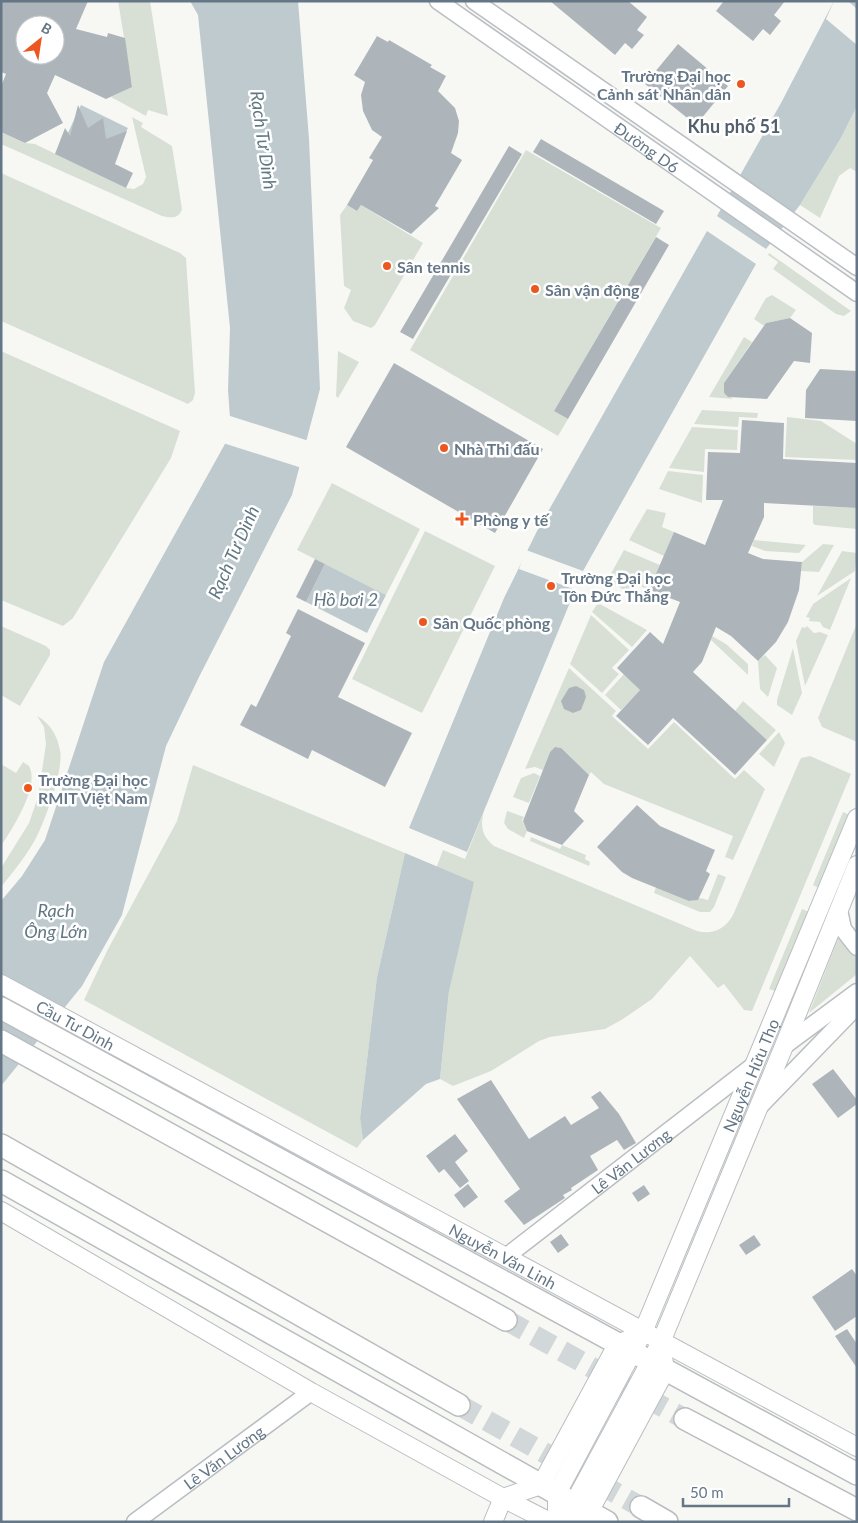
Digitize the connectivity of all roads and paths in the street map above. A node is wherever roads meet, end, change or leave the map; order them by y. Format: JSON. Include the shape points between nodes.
{"nodes":[{"id":1,"x":438,"y":1,"type":"edge"},
{"id":2,"x":474,"y":1,"type":"edge"},
{"id":3,"x":703,"y":160,"type":"junction"},
{"id":4,"x":691,"y":177,"type":"junction"},
{"id":5,"x":857,"y":267,"type":"edge"},
{"id":6,"x":857,"y":293,"type":"edge"},
{"id":7,"x":857,"y":818,"type":"edge"},
{"id":8,"x":857,"y":864,"type":"edge"},
{"id":9,"x":839,"y":910,"type":"junction"},
{"id":10,"x":857,"y":947,"type":"edge"},
{"id":11,"x":1,"y":984,"type":"edge"},
{"id":12,"x":857,"y":992,"type":"edge"},
{"id":13,"x":857,"y":1006,"type":"edge"},
{"id":14,"x":1,"y":1008,"type":"edge"},
{"id":15,"x":1,"y":1041,"type":"edge"},
{"id":16,"x":784,"y":1046,"type":"junction"},
{"id":17,"x":152,"y":1063,"type":"joint"},
{"id":18,"x":754,"y":1066,"type":"junction"},
{"id":19,"x":139,"y":1084,"type":"joint"},
{"id":20,"x":759,"y":1107,"type":"junction"},
{"id":21,"x":1,"y":1145,"type":"edge"},
{"id":22,"x":1,"y":1181,"type":"edge"},
{"id":23,"x":1,"y":1212,"type":"edge"},
{"id":24,"x":507,"y":1256,"type":"junction"},
{"id":25,"x":506,"y":1320,"type":"tunnel mouth"},
{"id":26,"x":643,"y":1332,"type":"junction"},
{"id":27,"x":661,"y":1342,"type":"junction"},
{"id":28,"x":641,"y":1358,"type":"junction"},
{"id":29,"x":311,"y":1392,"type":"junction"},
{"id":30,"x":459,"y":1405,"type":"tunnel mouth"},
{"id":31,"x":685,"y":1419,"type":"tunnel mouth"},
{"id":32,"x":857,"y":1447,"type":"edge"},
{"id":33,"x":857,"y":1474,"type":"edge"},
{"id":34,"x":503,"y":1498,"type":"junction"},
{"id":35,"x":641,"y":1507,"type":"tunnel mouth"},
{"id":36,"x":574,"y":1508,"type":"edge"},
{"id":37,"x":857,"y":1510,"type":"edge"},
{"id":38,"x":135,"y":1522,"type":"edge"},
{"id":39,"x":492,"y":1522,"type":"edge"},
{"id":40,"x":550,"y":1522,"type":"edge"},
{"id":41,"x":558,"y":1522,"type":"edge"},
{"id":42,"x":667,"y":1522,"type":"edge"}],
"edges":[{"from":1,"to":4,"type":"street","name":"Đường D6"},
{"from":2,"to":3,"type":"street","name":"Đường D6"},
{"from":3,"to":4,"type":"street"},
{"from":3,"to":5,"type":"street","name":"Đường D6"},
{"from":4,"to":6,"type":"street","name":"Đường D6"},
{"from":7,"to":18,"type":"main road","name":"Nguyễn Hữu Thọ"},
{"from":8,"to":9,"type":"main road","name":"Nguyễn Hữu Thọ"},
{"from":9,"to":10,"type":"street","via":[[843,929]]},
{"from":9,"to":16,"type":"main road","name":"Nguyễn Hữu Thọ"},
{"from":11,"to":17,"type":"main road","name":"Cầu Tư Dinh"},
{"from":12,"to":16,"type":"street"},
{"from":13,"to":20,"type":"street"},
{"from":14,"to":19,"type":"highway","name":"Cầu Tư Dinh"},
{"from":15,"to":25,"type":"highway"},
{"from":16,"to":20,"type":"main road","name":"Nguyễn Hữu Thọ"},
{"from":17,"to":24,"type":"main road","name":"Nguyễn Văn Linh"},
{"from":18,"to":24,"type":"street","name":"Lê Văn Lương"},
{"from":18,"to":26,"type":"main road","name":"Nguyễn Hữu Thọ"},
{"from":19,"to":28,"type":"highway","name":"Nguyễn Văn Linh"},
{"from":20,"to":27,"type":"main road","name":"Nguyễn Hữu Thọ"},
{"from":21,"to":30,"type":"highway"},
{"from":22,"to":36,"type":"highway"},
{"from":23,"to":29,"type":"main road"},
{"from":24,"to":26,"type":"main road","name":"Nguyễn Văn Linh"},
{"from":26,"to":27,"type":"main road","name":"Nguyễn Văn Linh"},
{"from":26,"to":28,"type":"main road","name":"Nguyễn Hữu Thọ"},
{"from":27,"to":28,"type":"main road","name":"Nguyễn Hữu Thọ"},
{"from":27,"to":32,"type":"main road","name":"Nguyễn Văn Linh"},
{"from":28,"to":33,"type":"highway","name":"Nguyễn Văn Linh"},
{"from":28,"to":36,"type":"main road","name":"Nguyễn Hữu Thọ"},
{"from":28,"to":36,"type":"main road","name":"Nguyễn Hữu Thọ"},
{"from":29,"to":34,"type":"main road"},
{"from":29,"to":38,"type":"street","name":"Lê Văn Lương"},
{"from":31,"to":37,"type":"highway"},
{"from":34,"to":36,"type":"main road"},
{"from":34,"to":39,"type":"main road"},
{"from":34,"to":40,"type":"main road"},
{"from":35,"to":42,"type":"highway"},
{"from":36,"to":41,"type":"main road"}]}
